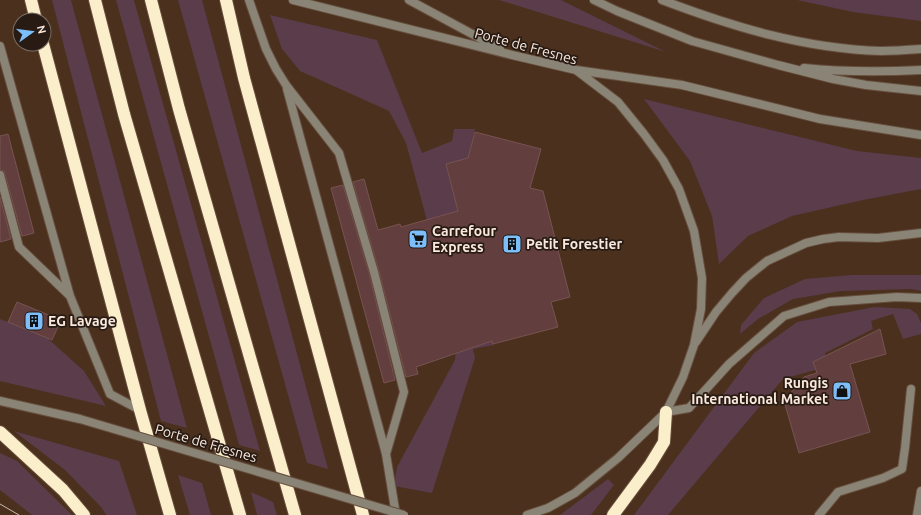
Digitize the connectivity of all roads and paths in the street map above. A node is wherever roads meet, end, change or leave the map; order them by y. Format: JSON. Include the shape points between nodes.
{"nodes":[{"id":1,"x":31,"y":0,"type":"edge"},
{"id":2,"x":95,"y":0,"type":"edge"},
{"id":3,"x":151,"y":0,"type":"edge"},
{"id":4,"x":226,"y":0,"type":"edge"},
{"id":5,"x":249,"y":0,"type":"edge"},
{"id":6,"x":408,"y":0,"type":"edge"},
{"id":7,"x":594,"y":0,"type":"edge"},
{"id":8,"x":662,"y":0,"type":"edge"},
{"id":9,"x":297,"y":1,"type":"edge"},
{"id":10,"x":34,"y":12,"type":"edge"},
{"id":11,"x":0,"y":46,"type":"edge"},
{"id":12,"x":921,"y":50,"type":"edge"},
{"id":13,"x":44,"y":52,"type":"edge"},
{"id":14,"x":512,"y":55,"type":"junction"},
{"id":15,"x":778,"y":65,"type":"junction"},
{"id":16,"x":576,"y":70,"type":"junction"},
{"id":17,"x":921,"y":70,"type":"edge"},
{"id":18,"x":286,"y":85,"type":"junction"},
{"id":19,"x":921,"y":91,"type":"edge"},
{"id":20,"x":921,"y":135,"type":"edge"},
{"id":21,"x":0,"y":175,"type":"edge"},
{"id":22,"x":921,"y":233,"type":"edge"},
{"id":23,"x":70,"y":296,"type":"junction"},
{"id":24,"x":921,"y":298,"type":"edge"},
{"id":25,"x":694,"y":345,"type":"junction"},
{"id":26,"x":911,"y":389,"type":"dead end"},
{"id":27,"x":0,"y":401,"type":"edge"},
{"id":28,"x":140,"y":410,"type":"junction"},
{"id":29,"x":666,"y":412,"type":"junction"},
{"id":30,"x":0,"y":432,"type":"edge"},
{"id":31,"x":386,"y":454,"type":"junction"},
{"id":32,"x":921,"y":491,"type":"edge"},
{"id":33,"x":84,"y":515,"type":"edge"},
{"id":34,"x":170,"y":515,"type":"edge"},
{"id":35,"x":240,"y":515,"type":"edge"},
{"id":36,"x":295,"y":515,"type":"edge"},
{"id":37,"x":363,"y":515,"type":"edge"},
{"id":38,"x":396,"y":515,"type":"edge"},
{"id":39,"x":404,"y":515,"type":"edge"},
{"id":40,"x":527,"y":515,"type":"edge"},
{"id":41,"x":613,"y":515,"type":"edge"},
{"id":42,"x":819,"y":515,"type":"edge"},
{"id":43,"x":917,"y":515,"type":"edge"}],
"edges":[{"from":1,"to":10,"type":"highway"},
{"from":2,"to":35,"type":"highway","via":[[126,122]]},
{"from":3,"to":36,"type":"highway","via":[[181,117]]},
{"from":4,"to":37,"type":"highway","via":[[244,78]]},
{"from":5,"to":18,"type":"street","via":[[266,49]]},
{"from":6,"to":14,"type":"street"},
{"from":7,"to":15,"type":"street","via":[[692,41]]},
{"from":8,"to":12,"type":"street","via":[[751,30],[805,43],[882,51]]},
{"from":9,"to":14,"type":"street","name":"Porte de Fresnes"},
{"from":11,"to":23,"type":"street"},
{"from":13,"to":28,"type":"highway"},
{"from":14,"to":16,"type":"street","name":"Porte de Fresnes"},
{"from":15,"to":17,"type":"street","via":[[822,70]]},
{"from":15,"to":19,"type":"street","via":[[866,85]]},
{"from":16,"to":20,"type":"street","via":[[682,86],[820,119]]},
{"from":16,"to":25,"type":"street","name":"Porte de Fresnes","via":[[618,102],[663,160],[679,189],[694,231],[702,278],[701,309]]},
{"from":18,"to":31,"type":"street"},
{"from":18,"to":31,"type":"street","via":[[339,153],[374,272],[404,392]]},
{"from":21,"to":23,"type":"street","via":[[19,247]]},
{"from":22,"to":25,"type":"street","via":[[878,238],[839,237],[806,242],[767,261],[732,293]]},
{"from":23,"to":28,"type":"street","via":[[110,394]]},
{"from":24,"to":29,"type":"street","via":[[829,302],[784,316],[729,364],[689,408]]},
{"from":25,"to":29,"type":"street","name":"Porte de Fresnes","via":[[683,377]]},
{"from":26,"to":42,"type":"street","via":[[902,469],[883,478],[838,492]]},
{"from":27,"to":39,"type":"street","name":"Porte de Fresnes","bridge":true,"via":[[80,419]]},
{"from":28,"to":34,"type":"highway"},
{"from":29,"to":40,"type":"street","name":"Porte de Fresnes","via":[[618,458],[575,493],[548,508]]},
{"from":29,"to":41,"type":"highway","via":[[664,442]]},
{"from":30,"to":33,"type":"highway","via":[[63,490]]},
{"from":31,"to":38,"type":"street"},
{"from":32,"to":43,"type":"street"}]}
